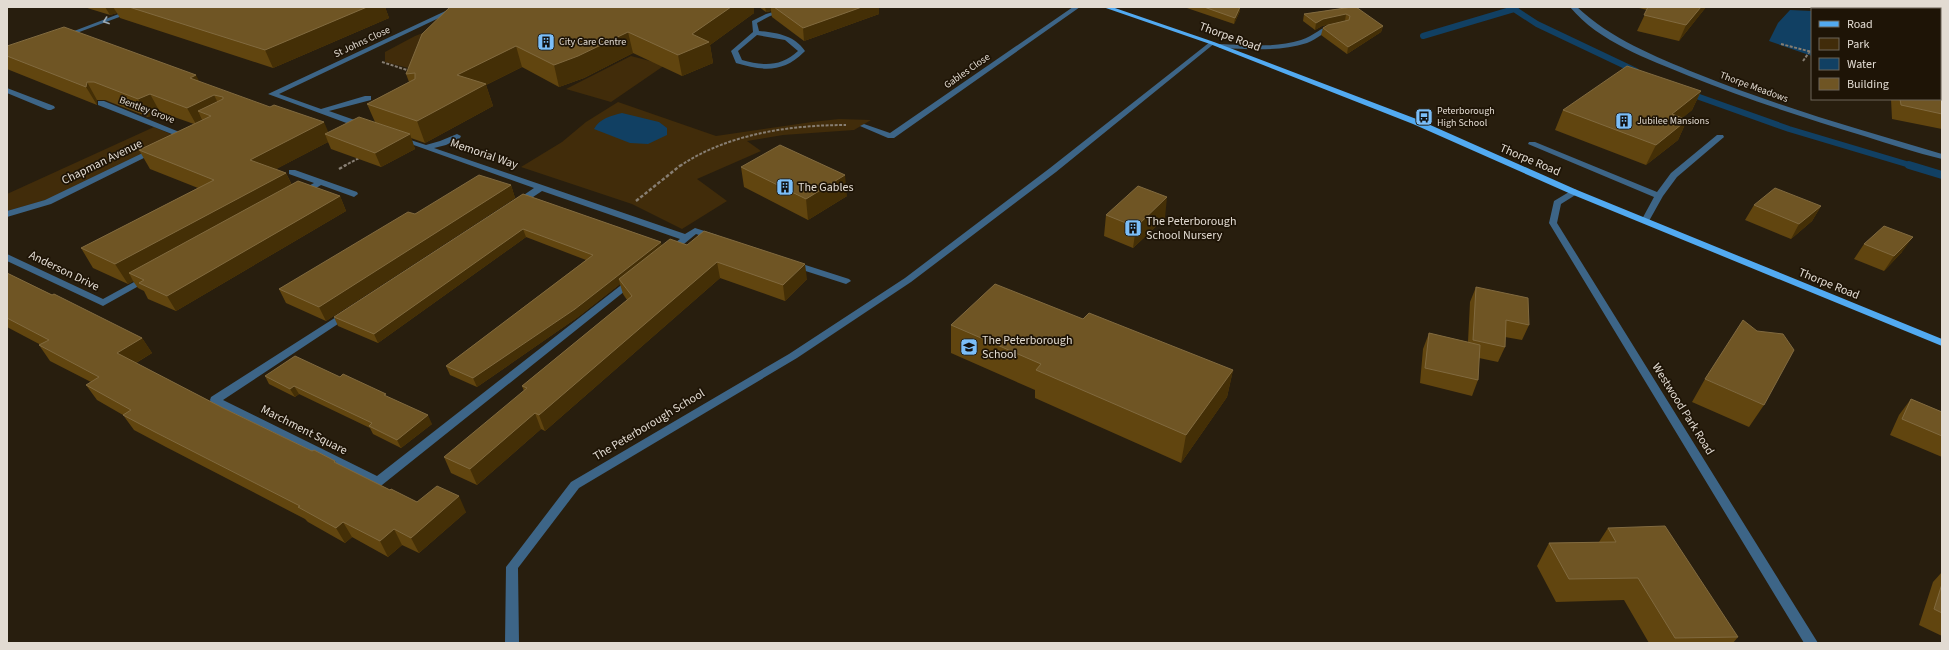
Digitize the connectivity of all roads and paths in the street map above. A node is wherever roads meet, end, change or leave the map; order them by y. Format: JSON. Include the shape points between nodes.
{"nodes":[{"id":1,"x":143,"y":7,"type":"edge"},
{"id":2,"x":459,"y":7,"type":"edge"},
{"id":3,"x":799,"y":7,"type":"edge"},
{"id":4,"x":1077,"y":7,"type":"edge"},
{"id":5,"x":1106,"y":7,"type":"edge"},
{"id":6,"x":1573,"y":7,"type":"edge"},
{"id":7,"x":1345,"y":24,"type":"edge"},
{"id":8,"x":756,"y":33,"type":"junction"},
{"id":9,"x":57,"y":39,"type":"edge"},
{"id":10,"x":1781,"y":44,"type":"dead end"},
{"id":11,"x":1216,"y":45,"type":"junction"},
{"id":12,"x":1811,"y":52,"type":"edge"},
{"id":13,"x":359,"y":54,"type":"junction"},
{"id":14,"x":1803,"y":61,"type":"dead end"},
{"id":15,"x":417,"y":73,"type":"edge"},
{"id":16,"x":7,"y":90,"type":"edge"},
{"id":17,"x":101,"y":103,"type":"edge"},
{"id":18,"x":51,"y":108,"type":"dead end"},
{"id":19,"x":322,"y":111,"type":"junction"},
{"id":20,"x":333,"y":115,"type":"junction"},
{"id":21,"x":369,"y":126,"type":"edge"},
{"id":22,"x":864,"y":126,"type":"joint"},
{"id":23,"x":189,"y":134,"type":"joint"},
{"id":24,"x":390,"y":135,"type":"edge"},
{"id":25,"x":457,"y":136,"type":"dead end"},
{"id":26,"x":1720,"y":137,"type":"dead end"},
{"id":27,"x":455,"y":144,"type":"dead end"},
{"id":28,"x":1532,"y":144,"type":"dead end"},
{"id":29,"x":427,"y":147,"type":"junction"},
{"id":30,"x":441,"y":152,"type":"junction"},
{"id":31,"x":363,"y":156,"type":"edge"},
{"id":32,"x":1942,"y":157,"type":"edge"},
{"id":33,"x":292,"y":172,"type":"dead end"},
{"id":34,"x":317,"y":181,"type":"junction"},
{"id":35,"x":542,"y":187,"type":"junction"},
{"id":36,"x":1574,"y":192,"type":"junction"},
{"id":37,"x":354,"y":194,"type":"dead end"},
{"id":38,"x":1659,"y":196,"type":"junction"},
{"id":39,"x":294,"y":197,"type":"edge"},
{"id":40,"x":508,"y":209,"type":"edge"},
{"id":41,"x":7,"y":214,"type":"edge"},
{"id":42,"x":615,"y":214,"type":"junction"},
{"id":43,"x":1645,"y":221,"type":"junction"},
{"id":44,"x":687,"y":238,"type":"junction"},
{"id":45,"x":725,"y":241,"type":"edge"},
{"id":46,"x":7,"y":257,"type":"edge"},
{"id":47,"x":662,"y":257,"type":"edge"},
{"id":48,"x":786,"y":261,"type":"edge"},
{"id":49,"x":158,"y":273,"type":"edge"},
{"id":50,"x":637,"y":277,"type":"edge"},
{"id":51,"x":846,"y":281,"type":"dead end"},
{"id":52,"x":355,"y":309,"type":"edge"},
{"id":53,"x":1942,"y":343,"type":"edge"},
{"id":54,"x":512,"y":643,"type":"edge"},
{"id":55,"x":1811,"y":643,"type":"edge"}],
"edges":[{"from":1,"to":9,"type":"street","one_way":true},
{"from":2,"to":13,"type":"street","name":"St Johns Close"},
{"from":3,"to":8,"type":"street","via":[[768,15],[754,22]]},
{"from":4,"to":22,"type":"street","name":"Gables Close","via":[[891,136]]},
{"from":5,"to":11,"type":"main road","name":"Thorpe Road"},
{"from":6,"to":32,"type":"street","name":"Thorpe Meadows","via":[[1589,24],[1634,50],[1713,83],[1817,120]]},
{"from":7,"to":11,"type":"street","via":[[1324,28],[1306,41],[1271,48]]},
{"from":8,"to":8,"type":"street","via":[[796,42],[802,51],[794,60],[774,67],[754,66],[738,61],[734,51]]},
{"from":10,"to":12,"type":"path"},
{"from":11,"to":36,"type":"main road","name":"Thorpe Road","via":[[1416,122]]},
{"from":11,"to":54,"type":"street","name":"The Peterborough School","via":[[908,280],[793,356],[575,484],[512,567]]},
{"from":12,"to":14,"type":"path"},
{"from":13,"to":15,"type":"path"},
{"from":13,"to":19,"type":"street","name":"St Johns Close","via":[[272,94]]},
{"from":16,"to":18,"type":"street"},
{"from":17,"to":23,"type":"street","name":"Bentley Grove"},
{"from":19,"to":20,"type":"street"},
{"from":19,"to":20,"type":"street","via":[[368,98]]},
{"from":20,"to":21,"type":"street"},
{"from":22,"to":42,"type":"path","via":[[843,125],[785,130],[751,135],[714,148],[691,159]]},
{"from":23,"to":41,"type":"street","name":"Chapman Avenue","via":[[48,202]]},
{"from":24,"to":29,"type":"street","name":"Memorial Way"},
{"from":25,"to":29,"type":"street"},
{"from":26,"to":38,"type":"street","via":[[1674,175]]},
{"from":27,"to":30,"type":"street"},
{"from":28,"to":38,"type":"street"},
{"from":29,"to":30,"type":"street","name":"Memorial Way"},
{"from":30,"to":35,"type":"street","name":"Memorial Way"},
{"from":31,"to":34,"type":"path"},
{"from":33,"to":34,"type":"street"},
{"from":34,"to":37,"type":"street"},
{"from":34,"to":39,"type":"street"},
{"from":35,"to":40,"type":"street"},
{"from":35,"to":42,"type":"street","name":"Memorial Way"},
{"from":36,"to":43,"type":"main road","name":"Thorpe Road"},
{"from":36,"to":55,"type":"street","name":"Westwood Park Road","via":[[1557,203],[1553,223]]},
{"from":38,"to":43,"type":"street"},
{"from":42,"to":44,"type":"street","name":"Memorial Way"},
{"from":43,"to":53,"type":"main road","name":"Thorpe Road"},
{"from":44,"to":45,"type":"street","via":[[695,231]]},
{"from":44,"to":47,"type":"street"},
{"from":46,"to":49,"type":"street","name":"Anderson Drive","via":[[103,303]]},
{"from":48,"to":51,"type":"street"},
{"from":50,"to":52,"type":"street","name":"Marchment Square","via":[[378,482],[215,400]]}]}
